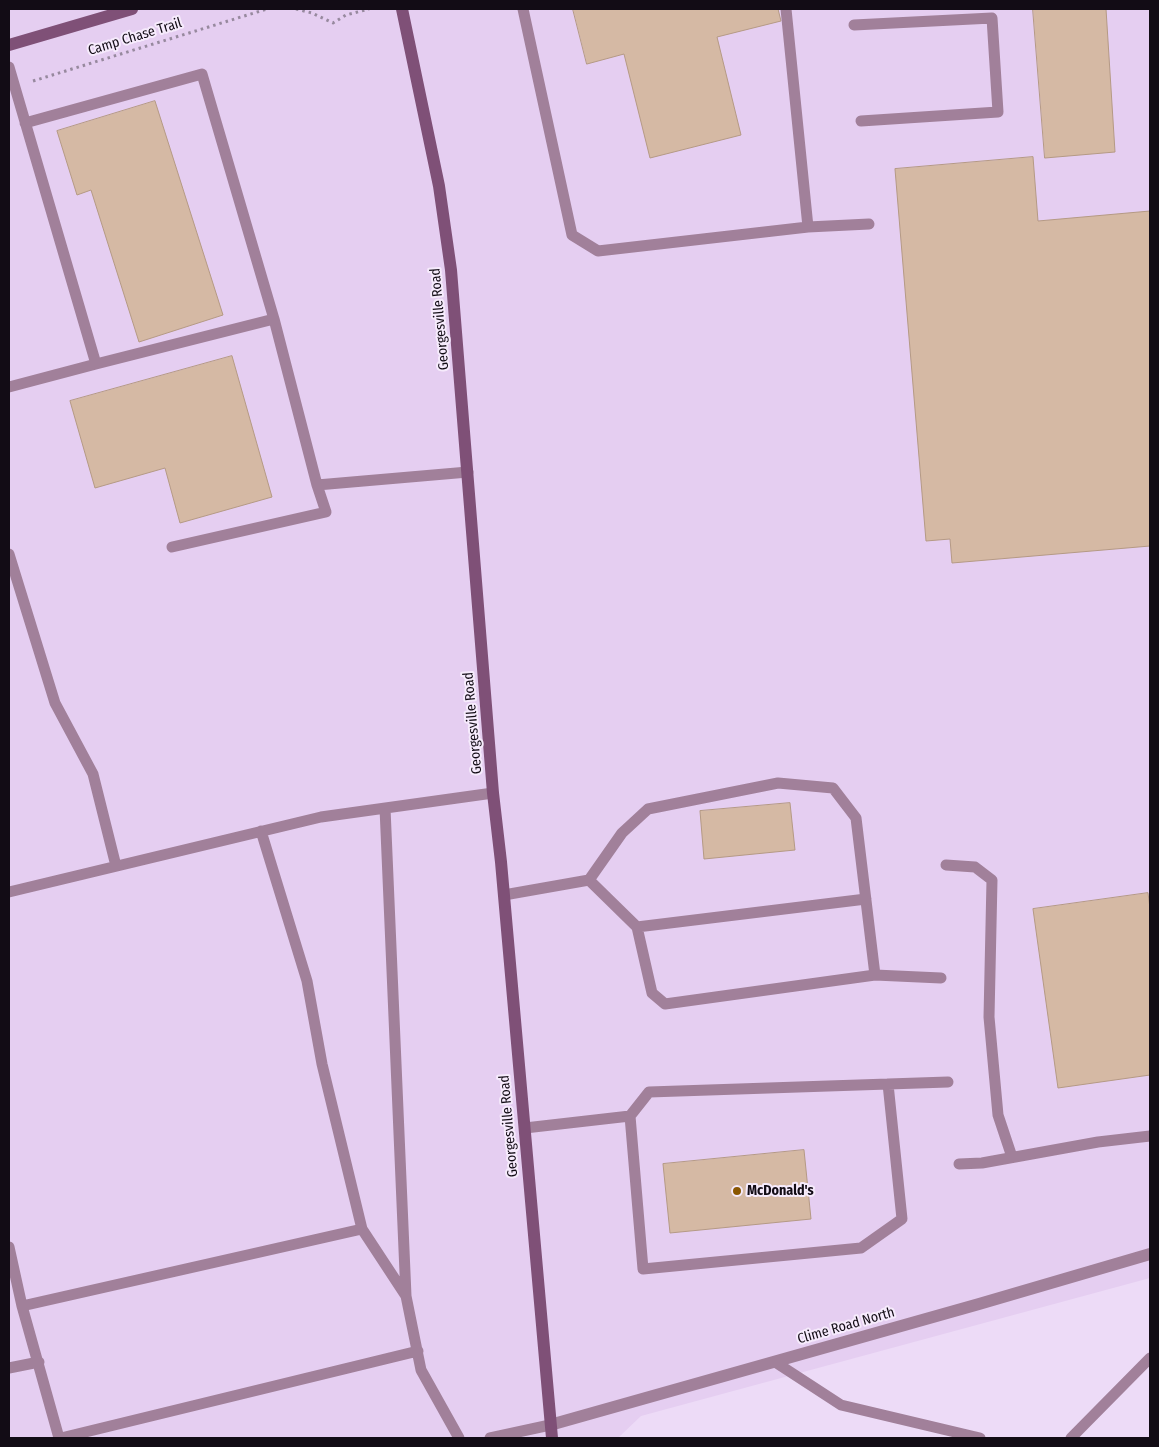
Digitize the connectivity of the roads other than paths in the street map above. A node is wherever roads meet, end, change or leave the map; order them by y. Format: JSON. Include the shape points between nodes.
{"nodes":[{"id":1,"x":132,"y":9,"type":"edge"},
{"id":2,"x":402,"y":9,"type":"edge"},
{"id":3,"x":523,"y":9,"type":"edge"},
{"id":4,"x":786,"y":9,"type":"edge"},
{"id":5,"x":854,"y":26,"type":"dead end"},
{"id":6,"x":9,"y":45,"type":"edge"},
{"id":7,"x":9,"y":67,"type":"edge"},
{"id":8,"x":861,"y":121,"type":"dead end"},
{"id":9,"x":24,"y":123,"type":"junction"},
{"id":10,"x":869,"y":224,"type":"dead end"},
{"id":11,"x":808,"y":227,"type":"junction"},
{"id":12,"x":274,"y":319,"type":"junction"},
{"id":13,"x":96,"y":364,"type":"junction"},
{"id":14,"x":9,"y":388,"type":"edge"},
{"id":15,"x":468,"y":472,"type":"junction"},
{"id":16,"x":317,"y":485,"type":"junction"},
{"id":17,"x":172,"y":548,"type":"dead end"},
{"id":18,"x":9,"y":554,"type":"edge"},
{"id":19,"x":494,"y":793,"type":"junction"},
{"id":20,"x":385,"y":808,"type":"junction"},
{"id":21,"x":261,"y":831,"type":"junction"},
{"id":22,"x":946,"y":865,"type":"dead end"},
{"id":23,"x":116,"y":866,"type":"junction"},
{"id":24,"x":589,"y":880,"type":"junction"},
{"id":25,"x":9,"y":892,"type":"edge"},
{"id":26,"x":504,"y":895,"type":"junction"},
{"id":27,"x":866,"y":899,"type":"junction"},
{"id":28,"x":637,"y":927,"type":"junction"},
{"id":29,"x":875,"y":976,"type":"junction"},
{"id":30,"x":941,"y":978,"type":"dead end"},
{"id":31,"x":948,"y":1082,"type":"dead end"},
{"id":32,"x":888,"y":1084,"type":"junction"},
{"id":33,"x":630,"y":1116,"type":"junction"},
{"id":34,"x":525,"y":1128,"type":"junction"},
{"id":35,"x":1150,"y":1136,"type":"edge"},
{"id":36,"x":1012,"y":1158,"type":"junction"},
{"id":37,"x":959,"y":1164,"type":"dead end"},
{"id":38,"x":362,"y":1229,"type":"junction"},
{"id":39,"x":9,"y":1247,"type":"edge"},
{"id":40,"x":1150,"y":1254,"type":"edge"},
{"id":41,"x":406,"y":1296,"type":"junction"},
{"id":42,"x":22,"y":1306,"type":"junction"},
{"id":43,"x":418,"y":1351,"type":"junction"},
{"id":44,"x":1150,"y":1358,"type":"edge"},
{"id":45,"x":39,"y":1362,"type":"junction"},
{"id":46,"x":775,"y":1362,"type":"junction"},
{"id":47,"x":9,"y":1368,"type":"edge"},
{"id":48,"x":551,"y":1432,"type":"edge"},
{"id":49,"x":60,"y":1438,"type":"edge"},
{"id":50,"x":459,"y":1438,"type":"edge"},
{"id":51,"x":490,"y":1438,"type":"edge"},
{"id":52,"x":980,"y":1438,"type":"edge"},
{"id":53,"x":1071,"y":1438,"type":"edge"}],
"edges":[{"from":1,"to":6,"type":"main road"},
{"from":2,"to":15,"type":"main road","name":"Georgesville Road","via":[[446,226]]},
{"from":3,"to":11,"type":"lane","via":[[572,235],[598,251]]},
{"from":4,"to":11,"type":"lane"},
{"from":5,"to":8,"type":"lane","via":[[992,18],[998,112]]},
{"from":7,"to":9,"type":"lane"},
{"from":9,"to":12,"type":"lane","via":[[202,74]]},
{"from":9,"to":13,"type":"lane"},
{"from":10,"to":11,"type":"lane"},
{"from":12,"to":13,"type":"lane"},
{"from":12,"to":16,"type":"lane"},
{"from":13,"to":14,"type":"lane"},
{"from":15,"to":16,"type":"lane"},
{"from":15,"to":19,"type":"main road","name":"Georgesville Road"},
{"from":16,"to":17,"type":"lane","via":[[326,512]]},
{"from":18,"to":23,"type":"lane","via":[[55,703],[93,774]]},
{"from":19,"to":20,"type":"lane"},
{"from":19,"to":26,"type":"main road","name":"Georgesville Road"},
{"from":20,"to":21,"type":"lane","via":[[321,816]]},
{"from":20,"to":41,"type":"lane"},
{"from":21,"to":23,"type":"lane"},
{"from":21,"to":38,"type":"lane","via":[[307,981],[322,1064]]},
{"from":22,"to":36,"type":"lane","via":[[975,867],[992,880],[990,1017],[998,1115]]},
{"from":23,"to":25,"type":"lane"},
{"from":24,"to":26,"type":"lane"},
{"from":24,"to":27,"type":"lane","via":[[622,832],[648,809],[778,783],[833,788],[856,818]]},
{"from":24,"to":28,"type":"lane"},
{"from":26,"to":34,"type":"main road","name":"Georgesville Road"},
{"from":27,"to":28,"type":"lane"},
{"from":27,"to":29,"type":"lane"},
{"from":28,"to":29,"type":"lane","via":[[652,993],[665,1004]]},
{"from":29,"to":30,"type":"lane"},
{"from":31,"to":32,"type":"lane"},
{"from":32,"to":33,"type":"lane","via":[[649,1092]]},
{"from":32,"to":33,"type":"lane","via":[[902,1219],[861,1248],[644,1269]]},
{"from":33,"to":34,"type":"lane"},
{"from":34,"to":48,"type":"main road","name":"Georgesville Road"},
{"from":35,"to":36,"type":"lane"},
{"from":36,"to":37,"type":"lane"},
{"from":38,"to":41,"type":"lane"},
{"from":38,"to":42,"type":"lane"},
{"from":39,"to":42,"type":"lane"},
{"from":40,"to":46,"type":"street","name":"Clime Road North"},
{"from":41,"to":43,"type":"lane"},
{"from":42,"to":45,"type":"lane"},
{"from":43,"to":49,"type":"lane"},
{"from":43,"to":50,"type":"lane","via":[[421,1370]]},
{"from":44,"to":53,"type":"lane"},
{"from":45,"to":47,"type":"lane"},
{"from":45,"to":49,"type":"lane"},
{"from":46,"to":48,"type":"street","name":"Clime Road North"},
{"from":46,"to":52,"type":"lane","via":[[841,1405]]},
{"from":48,"to":51,"type":"lane"}]}
